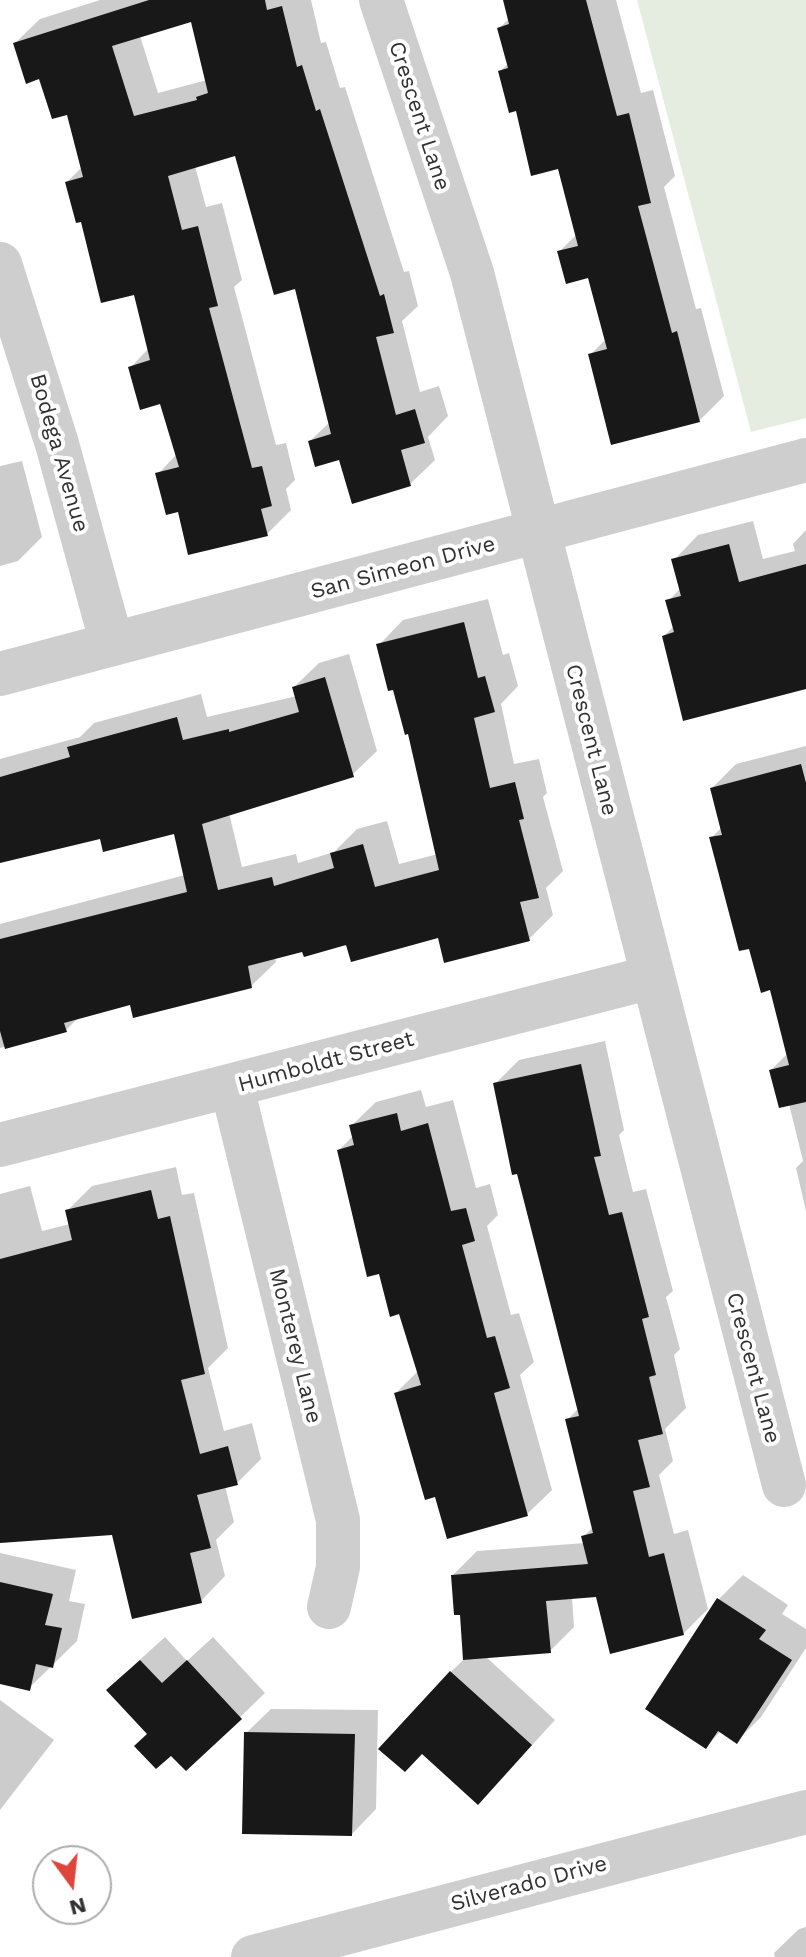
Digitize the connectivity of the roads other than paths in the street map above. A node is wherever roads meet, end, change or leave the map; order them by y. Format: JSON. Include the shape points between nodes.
{"nodes":[{"id":1,"x":381,"y":0,"type":"edge"},
{"id":2,"x":0,"y":264,"type":"edge"},
{"id":3,"x":806,"y":460,"type":"edge"},
{"id":4,"x":538,"y":533,"type":"junction"},
{"id":5,"x":112,"y":644,"type":"junction"},
{"id":6,"x":0,"y":674,"type":"edge"},
{"id":7,"x":652,"y":977,"type":"junction"},
{"id":8,"x":232,"y":1087,"type":"junction"},
{"id":9,"x":0,"y":1145,"type":"edge"},
{"id":10,"x":784,"y":1485,"type":"dead end"},
{"id":11,"x":329,"y":1607,"type":"dead end"},
{"id":12,"x":806,"y":1812,"type":"edge"},
{"id":13,"x":253,"y":1957,"type":"edge"}],
"edges":[{"from":1,"to":4,"type":"street","name":"Crescent Lane","via":[[472,273]]},
{"from":2,"to":5,"type":"street","name":"Bodega Avenue"},
{"from":3,"to":4,"type":"street","name":"San Simeon Drive"},
{"from":4,"to":5,"type":"street","name":"San Simeon Drive"},
{"from":4,"to":7,"type":"street","name":"Crescent Lane"},
{"from":5,"to":6,"type":"street","name":"San Simeon Drive"},
{"from":7,"to":8,"type":"street","name":"Humboldt Street"},
{"from":7,"to":10,"type":"street","name":"Crescent Lane"},
{"from":8,"to":9,"type":"street","name":"Humboldt Street"},
{"from":8,"to":11,"type":"street","name":"Monterey Lane","via":[[338,1520],[338,1567]]},
{"from":12,"to":13,"type":"street","name":"Silverado Drive"}]}
